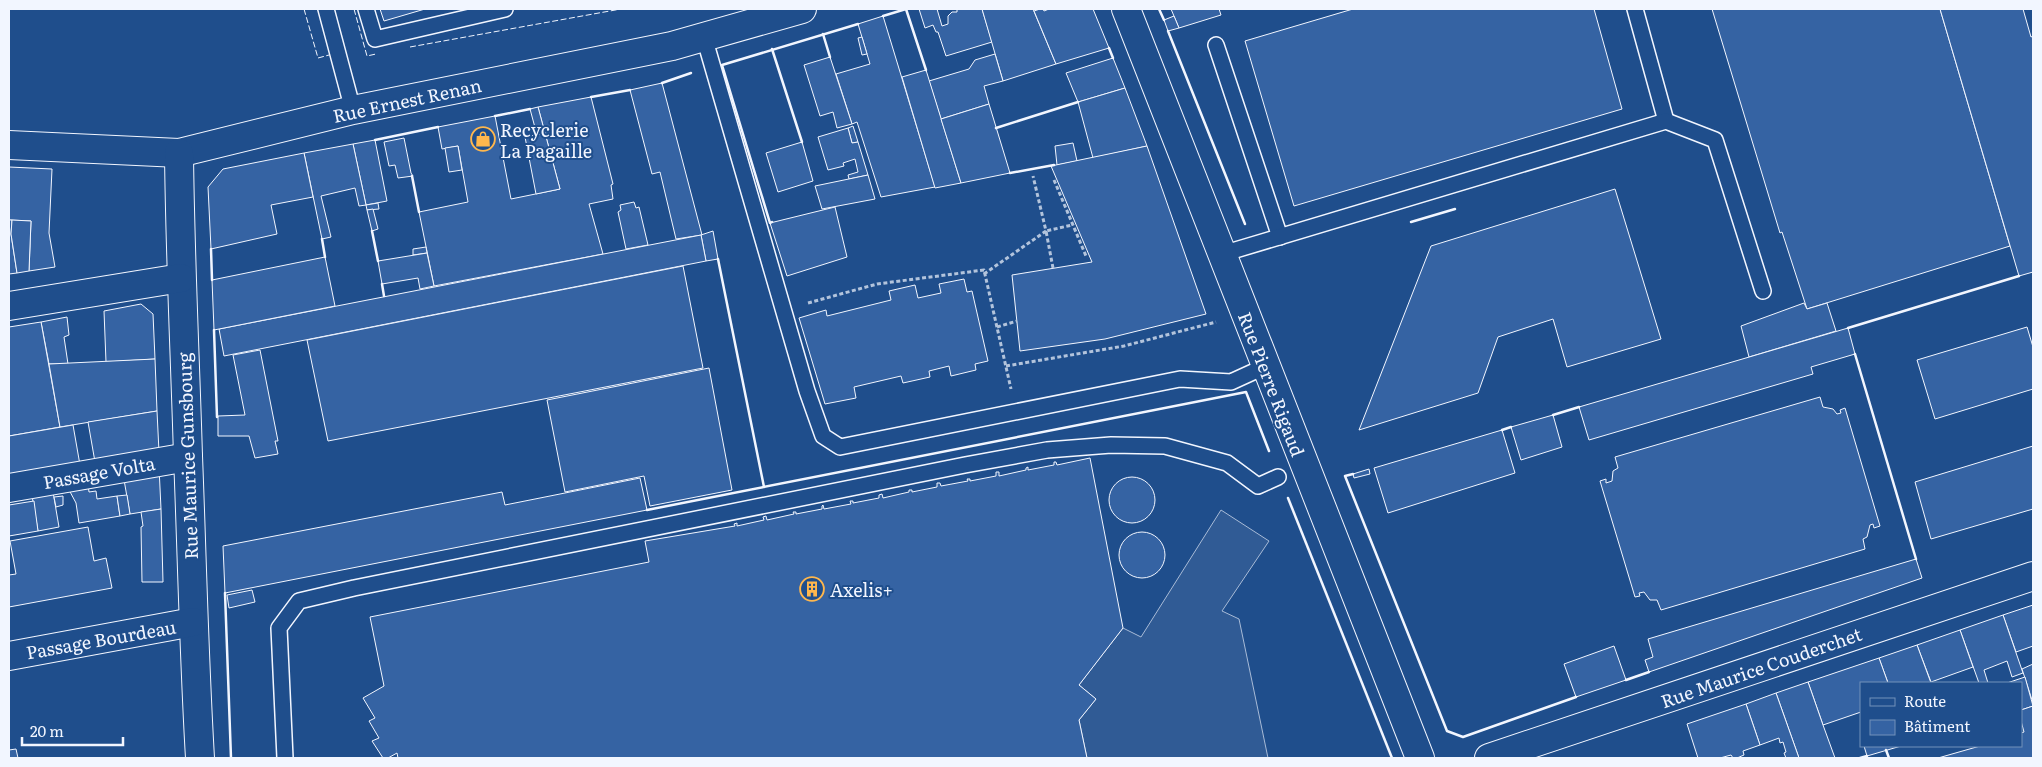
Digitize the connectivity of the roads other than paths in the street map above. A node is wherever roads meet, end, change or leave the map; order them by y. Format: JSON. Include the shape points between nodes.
{"nodes":[{"id":1,"x":326,"y":9,"type":"edge"},
{"id":2,"x":366,"y":9,"type":"edge"},
{"id":3,"x":506,"y":9,"type":"edge"},
{"id":4,"x":802,"y":9,"type":"edge"},
{"id":5,"x":1126,"y":9,"type":"edge"},
{"id":6,"x":1635,"y":9,"type":"edge"},
{"id":7,"x":704,"y":37,"type":"junction"},
{"id":8,"x":1216,"y":46,"type":"dead end"},
{"id":9,"x":353,"y":110,"type":"junction"},
{"id":10,"x":1666,"y":120,"type":"junction"},
{"id":11,"x":9,"y":145,"type":"edge"},
{"id":12,"x":179,"y":153,"type":"junction"},
{"id":13,"x":1280,"y":236,"type":"junction"},
{"id":14,"x":1222,"y":254,"type":"junction"},
{"id":15,"x":181,"y":278,"type":"junction"},
{"id":16,"x":1763,"y":291,"type":"dead end"},
{"id":17,"x":9,"y":306,"type":"edge"},
{"id":18,"x":1266,"y":366,"type":"junction"},
{"id":19,"x":188,"y":456,"type":"junction"},
{"id":20,"x":1278,"y":477,"type":"dead end"},
{"id":21,"x":9,"y":488,"type":"edge"},
{"id":22,"x":2033,"y":576,"type":"edge"},
{"id":23,"x":193,"y":622,"type":"junction"},
{"id":24,"x":9,"y":656,"type":"edge"},
{"id":25,"x":200,"y":758,"type":"edge"},
{"id":26,"x":285,"y":758,"type":"edge"},
{"id":27,"x":1420,"y":758,"type":"edge"},
{"id":28,"x":1489,"y":758,"type":"edge"}],
"edges":[{"from":1,"to":9,"type":"lane"},
{"from":2,"to":3,"type":"lane","via":[[375,39],[393,43]]},
{"from":4,"to":7,"type":"street","name":"Rue Ernest Renan"},
{"from":5,"to":14,"type":"street","name":"Rue Pierre Rigaud"},
{"from":6,"to":10,"type":"lane"},
{"from":7,"to":9,"type":"street","name":"Rue Ernest Renan"},
{"from":7,"to":18,"type":"lane","via":[[823,436],[840,447],[1180,378],[1232,382]]},
{"from":8,"to":13,"type":"lane"},
{"from":9,"to":12,"type":"street","name":"Rue Ernest Renan"},
{"from":10,"to":13,"type":"lane"},
{"from":10,"to":16,"type":"lane","via":[[1715,140]]},
{"from":11,"to":12,"type":"street","name":"Rue Ernest Renan"},
{"from":12,"to":15,"type":"street","name":"Rue Maurice Gunsbourg"},
{"from":13,"to":14,"type":"lane"},
{"from":14,"to":18,"type":"street","name":"Rue Pierre Rigaud"},
{"from":15,"to":17,"type":"street"},
{"from":15,"to":19,"type":"street","name":"Rue Maurice Gunsbourg"},
{"from":18,"to":27,"type":"street","name":"Rue Pierre Rigaud"},
{"from":19,"to":21,"type":"street","name":"Passage Volta"},
{"from":19,"to":23,"type":"street","name":"Rue Maurice Gunsbourg"},
{"from":20,"to":26,"type":"lane","via":[[1258,486],[1227,463],[1165,446],[1111,445],[1047,450],[965,464],[299,601],[279,628]]},
{"from":22,"to":28,"type":"street","name":"Rue Maurice Couderchet"},
{"from":23,"to":24,"type":"street","name":"Passage Bourdeau"},
{"from":23,"to":25,"type":"street","name":"Rue Maurice Gunsbourg"}]}
